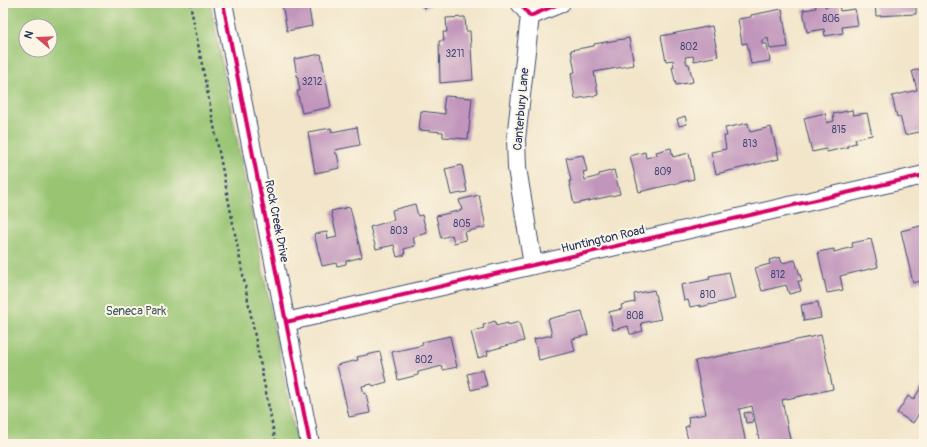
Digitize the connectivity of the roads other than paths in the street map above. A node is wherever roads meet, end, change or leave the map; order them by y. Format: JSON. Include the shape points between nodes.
{"nodes":[{"id":1,"x":223,"y":3,"type":"edge"},
{"id":2,"x":561,"y":3,"type":"edge"},
{"id":3,"x":525,"y":9,"type":"edge"},
{"id":4,"x":924,"y":175,"type":"edge"},
{"id":5,"x":533,"y":265,"type":"junction"},
{"id":6,"x":286,"y":322,"type":"junction"},
{"id":7,"x":310,"y":444,"type":"edge"}],
"edges":[{"from":1,"to":6,"type":"street","name":"Rock Creek Drive"},
{"from":2,"to":3,"type":"street"},
{"from":3,"to":5,"type":"street","name":"Canterbury Lane","via":[[516,139],[517,168]]},
{"from":4,"to":5,"type":"street","name":"Huntington Road"},
{"from":5,"to":6,"type":"street","name":"Huntington Road"},
{"from":6,"to":7,"type":"street","name":"Rock Creek Drive"}]}
